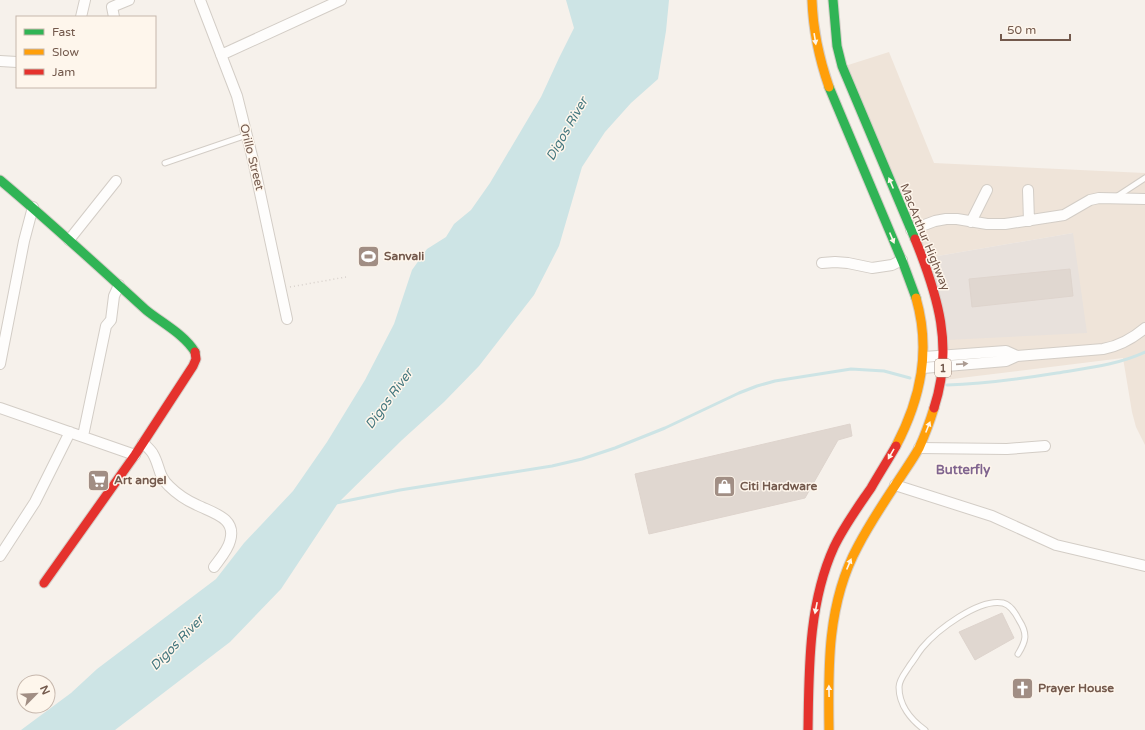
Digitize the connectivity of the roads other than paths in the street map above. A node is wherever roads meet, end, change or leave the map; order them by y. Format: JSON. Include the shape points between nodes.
{"nodes":[{"id":1,"x":85,"y":0,"type":"edge"},
{"id":2,"x":129,"y":0,"type":"edge"},
{"id":3,"x":200,"y":0,"type":"edge"},
{"id":4,"x":341,"y":0,"type":"edge"},
{"id":5,"x":812,"y":0,"type":"edge"},
{"id":6,"x":833,"y":0,"type":"edge"},
{"id":7,"x":81,"y":16,"type":"edge"},
{"id":8,"x":114,"y":16,"type":"edge"},
{"id":9,"x":221,"y":55,"type":"junction"},
{"id":10,"x":0,"y":61,"type":"edge"},
{"id":11,"x":16,"y":62,"type":"edge"},
{"id":12,"x":247,"y":135,"type":"junction"},
{"id":13,"x":166,"y":164,"type":"dead end"},
{"id":14,"x":1145,"y":178,"type":"edge"},
{"id":15,"x":0,"y":180,"type":"edge"},
{"id":16,"x":116,"y":181,"type":"dead end"},
{"id":17,"x":987,"y":190,"type":"dead end"},
{"id":18,"x":1028,"y":190,"type":"dead end"},
{"id":19,"x":1114,"y":199,"type":"junction"},
{"id":20,"x":1145,"y":199,"type":"edge"},
{"id":21,"x":33,"y":207,"type":"junction"},
{"id":22,"x":1029,"y":220,"type":"junction"},
{"id":23,"x":971,"y":222,"type":"junction"},
{"id":24,"x":911,"y":230,"type":"junction"},
{"id":25,"x":69,"y":240,"type":"junction"},
{"id":26,"x":902,"y":260,"type":"junction"},
{"id":27,"x":822,"y":263,"type":"dead end"},
{"id":28,"x":118,"y":285,"type":"junction"},
{"id":29,"x":287,"y":319,"type":"dead end"},
{"id":30,"x":1145,"y":328,"type":"edge"},
{"id":31,"x":924,"y":357,"type":"junction"},
{"id":32,"x":944,"y":360,"type":"junction"},
{"id":33,"x":0,"y":364,"type":"edge"},
{"id":34,"x":923,"y":368,"type":"junction"},
{"id":35,"x":0,"y":408,"type":"edge"},
{"id":36,"x":70,"y":432,"type":"junction"},
{"id":37,"x":83,"y":436,"type":"junction"},
{"id":38,"x":143,"y":443,"type":"junction"},
{"id":39,"x":1045,"y":446,"type":"dead end"},
{"id":40,"x":919,"y":448,"type":"junction"},
{"id":41,"x":134,"y":455,"type":"junction"},
{"id":42,"x":896,"y":484,"type":"junction"},
{"id":43,"x":0,"y":556,"type":"edge"},
{"id":44,"x":1145,"y":566,"type":"edge"},
{"id":45,"x":214,"y":567,"type":"dead end"},
{"id":46,"x":44,"y":583,"type":"dead end"},
{"id":47,"x":1018,"y":654,"type":"dead end"},
{"id":48,"x":808,"y":730,"type":"edge"},
{"id":49,"x":829,"y":730,"type":"edge"},
{"id":50,"x":925,"y":730,"type":"edge"}],
"edges":[{"from":1,"to":7,"type":"street"},
{"from":2,"to":8,"type":"street","via":[[112,7]]},
{"from":3,"to":9,"type":"street","name":"Orillo Street"},
{"from":4,"to":9,"type":"street"},
{"from":5,"to":26,"type":"main road","number":"1","one_way":true,"via":[[813,26],[821,66]]},
{"from":24,"to":6,"type":"main road","name":"MacArthur Highway","number":"1","one_way":true,"via":[[842,66],[837,46]]},
{"from":9,"to":12,"type":"street","name":"Orillo Street","via":[[237,96]]},
{"from":10,"to":11,"type":"street"},
{"from":12,"to":13,"type":"lane"},
{"from":12,"to":29,"type":"street","name":"Orillo Street"},
{"from":14,"to":19,"type":"lane"},
{"from":15,"to":21,"type":"main road"},
{"from":16,"to":25,"type":"street"},
{"from":17,"to":23,"type":"street"},
{"from":18,"to":22,"type":"street"},
{"from":19,"to":20,"type":"street"},
{"from":19,"to":22,"type":"street","via":[[1098,198],[1064,215]]},
{"from":21,"to":25,"type":"main road"},
{"from":21,"to":33,"type":"street"},
{"from":22,"to":23,"type":"street","via":[[993,224]]},
{"from":23,"to":24,"type":"street","via":[[946,218]]},
{"from":24,"to":32,"type":"main road","name":"MacArthur Highway","number":"1","via":[[937,298]]},
{"from":25,"to":28,"type":"main road"},
{"from":26,"to":27,"type":"street","via":[[892,265],[872,268],[848,263]]},
{"from":26,"to":31,"type":"main road","number":"1","via":[[918,306]]},
{"from":28,"to":37,"type":"street","via":[[111,320],[106,326]]},
{"from":28,"to":38,"type":"main road","via":[[189,344],[196,355],[195,363]]},
{"from":30,"to":32,"type":"street","via":[[1114,347],[1102,349],[1016,356],[1006,361]]},
{"from":31,"to":32,"type":"street"},
{"from":31,"to":34,"type":"main road","number":"1"},
{"from":32,"to":34,"type":"street"},
{"from":40,"to":32,"type":"main road","name":"MacArthur Highway","number":"1","one_way":true,"via":[[937,402]]},
{"from":34,"to":48,"type":"main road","number":"1","one_way":true,"via":[[913,410],[902,435],[841,534],[821,584],[811,635]]},
{"from":35,"to":36,"type":"street"},
{"from":36,"to":37,"type":"street"},
{"from":36,"to":43,"type":"street","via":[[35,502]]},
{"from":37,"to":41,"type":"street"},
{"from":38,"to":41,"type":"main road"},
{"from":38,"to":45,"type":"street","via":[[153,452],[161,478],[170,488],[196,505],[217,513],[227,522],[232,532],[230,543]]},
{"from":39,"to":40,"type":"street","via":[[1006,449]]},
{"from":40,"to":42,"type":"main road","name":"MacArthur Highway","number":"1"},
{"from":41,"to":46,"type":"main road"},
{"from":42,"to":44,"type":"street","via":[[992,516],[1056,545]]},
{"from":49,"to":42,"type":"main road","name":"MacArthur Highway","number":"1","one_way":true,"via":[[828,670],[831,635],[842,582],[858,545]]},
{"from":47,"to":50,"type":"lane","via":[[1024,643],[1025,634],[1013,610],[1005,603],[983,605],[968,611],[947,626],[923,647],[902,677],[899,686],[905,708],[914,722]]}]}
